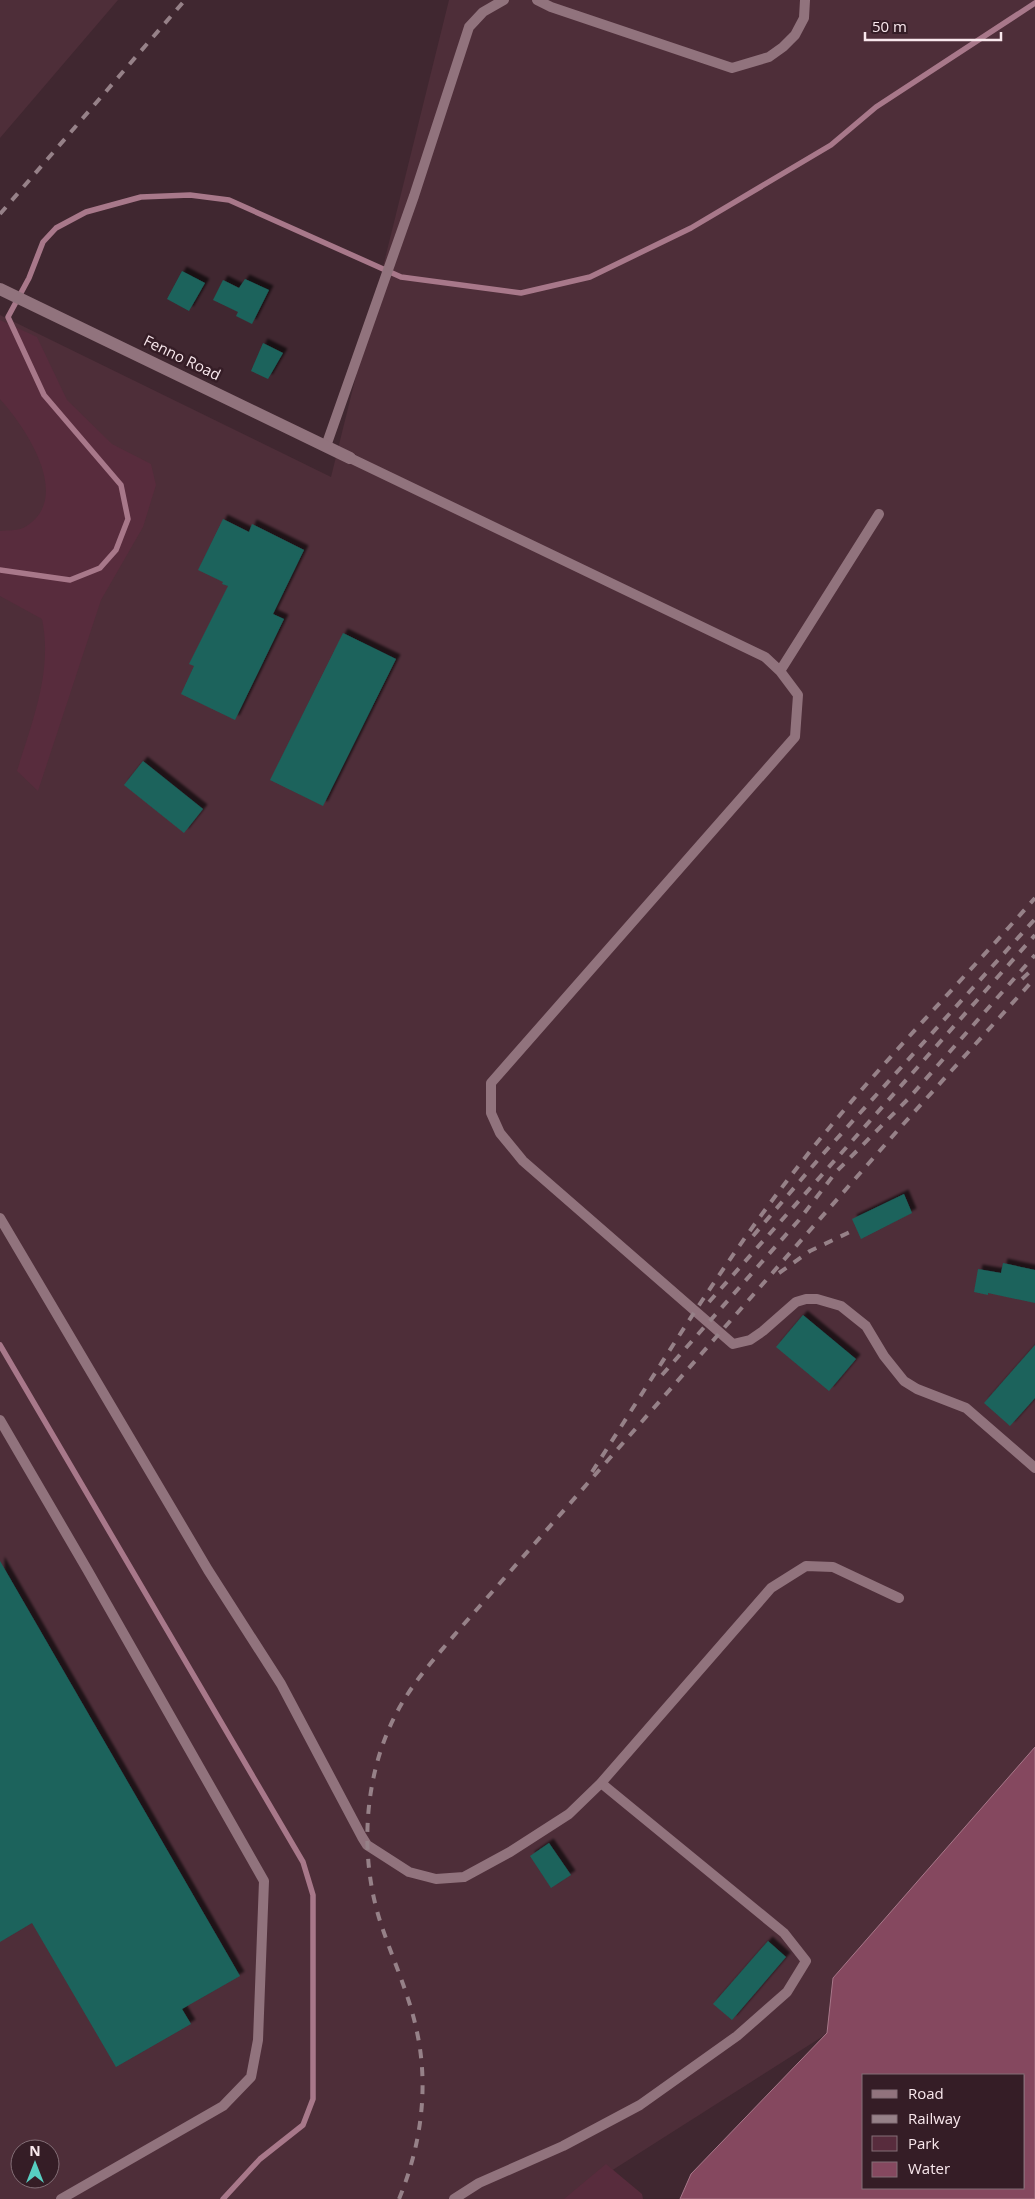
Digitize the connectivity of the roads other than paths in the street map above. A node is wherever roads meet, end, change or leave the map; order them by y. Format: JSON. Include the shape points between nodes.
{"nodes":[{"id":1,"x":504,"y":0,"type":"edge"},
{"id":2,"x":536,"y":0,"type":"edge"},
{"id":3,"x":805,"y":0,"type":"edge"},
{"id":4,"x":0,"y":289,"type":"edge"},
{"id":5,"x":326,"y":446,"type":"junction"},
{"id":6,"x":350,"y":458,"type":"joint"},
{"id":7,"x":879,"y":514,"type":"dead end"},
{"id":8,"x":780,"y":671,"type":"junction"},
{"id":9,"x":0,"y":1218,"type":"edge"},
{"id":10,"x":0,"y":1420,"type":"edge"},
{"id":11,"x":1035,"y":1468,"type":"edge"},
{"id":12,"x":900,"y":1598,"type":"dead end"},
{"id":13,"x":601,"y":1783,"type":"junction"},
{"id":14,"x":61,"y":2199,"type":"edge"},
{"id":15,"x":454,"y":2199,"type":"edge"}],
"edges":[{"from":1,"to":5,"type":"lane","via":[[483,12],[469,27],[414,196]]},
{"from":2,"to":3,"type":"lane","via":[[732,68],[769,57],[783,47],[795,35],[804,18]]},
{"from":4,"to":5,"type":"street","name":"Fenno Road"},
{"from":5,"to":6,"type":"street","name":"Fenno Road"},
{"from":6,"to":8,"type":"lane","via":[[765,657]]},
{"from":7,"to":8,"type":"lane"},
{"from":8,"to":11,"type":"lane","via":[[798,695],[795,737],[491,1083],[491,1113],[500,1133],[523,1161],[733,1344],[750,1340],[764,1331],[796,1302],[817,1299],[841,1306],[866,1326],[904,1381],[966,1408]]},
{"from":9,"to":13,"type":"lane","via":[[208,1570],[281,1684],[367,1845],[409,1872],[436,1879],[464,1877],[570,1814]]},
{"from":10,"to":14,"type":"lane","via":[[264,1880],[258,2040],[251,2077],[223,2106]]},
{"from":12,"to":13,"type":"lane","via":[[833,1567],[806,1566],[771,1588]]},
{"from":13,"to":15,"type":"lane","via":[[784,1933],[806,1961],[787,1992],[737,2036],[640,2105],[563,2146],[479,2183]]}]}
